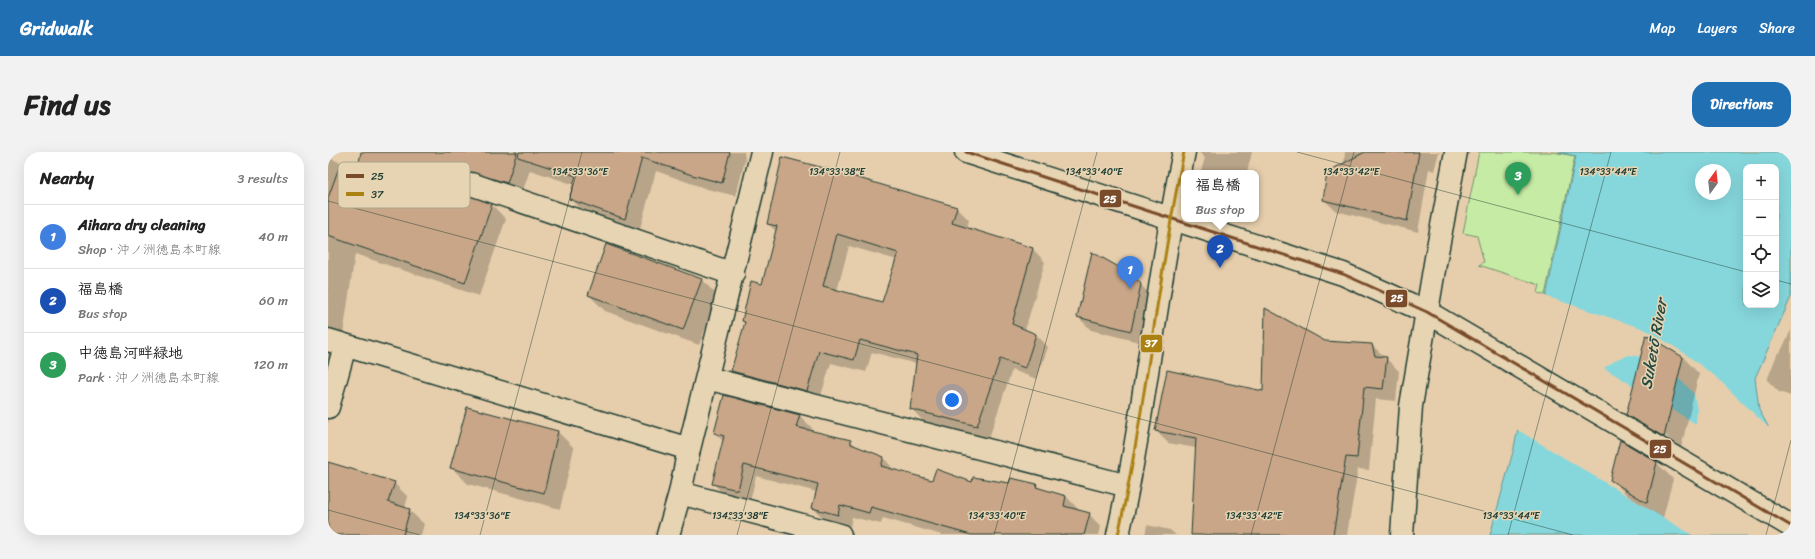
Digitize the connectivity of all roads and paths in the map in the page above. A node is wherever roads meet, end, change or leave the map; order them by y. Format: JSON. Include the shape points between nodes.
{"nodes":[{"id":1,"x":762,"y":152,"type":"edge"},
{"id":2,"x":966,"y":152,"type":"edge"},
{"id":3,"x":1184,"y":152,"type":"edge"},
{"id":4,"x":1456,"y":152,"type":"edge"},
{"id":5,"x":471,"y":184,"type":"dead end"},
{"id":6,"x":1171,"y":219,"type":"junction"},
{"id":7,"x":733,"y":274,"type":"junction"},
{"id":8,"x":1427,"y":312,"type":"junction"},
{"id":9,"x":336,"y":343,"type":"edge"},
{"id":10,"x":707,"y":378,"type":"junction"},
{"id":11,"x":328,"y":407,"type":"edge"},
{"id":12,"x":689,"y":450,"type":"junction"},
{"id":13,"x":1128,"y":486,"type":"junction"},
{"id":14,"x":680,"y":493,"type":"junction"},
{"id":15,"x":1791,"y":526,"type":"edge"},
{"id":16,"x":668,"y":535,"type":"edge"},
{"id":17,"x":840,"y":535,"type":"edge"},
{"id":18,"x":1118,"y":535,"type":"edge"},
{"id":19,"x":1402,"y":535,"type":"edge"}],
"edges":[{"from":1,"to":7,"type":"street"},
{"from":2,"to":6,"type":"street"},
{"from":3,"to":6,"type":"street"},
{"from":4,"to":8,"type":"street"},
{"from":5,"to":7,"type":"street"},
{"from":6,"to":8,"type":"street","via":[[1343,274]]},
{"from":6,"to":13,"type":"street"},
{"from":7,"to":10,"type":"street"},
{"from":8,"to":15,"type":"street"},
{"from":8,"to":19,"type":"street","via":[[1411,406]]},
{"from":9,"to":11,"type":"street"},
{"from":9,"to":12,"type":"street"},
{"from":10,"to":12,"type":"street"},
{"from":10,"to":13,"type":"street"},
{"from":12,"to":14,"type":"street"},
{"from":13,"to":18,"type":"street"},
{"from":14,"to":16,"type":"street"},
{"from":14,"to":17,"type":"street"}]}
